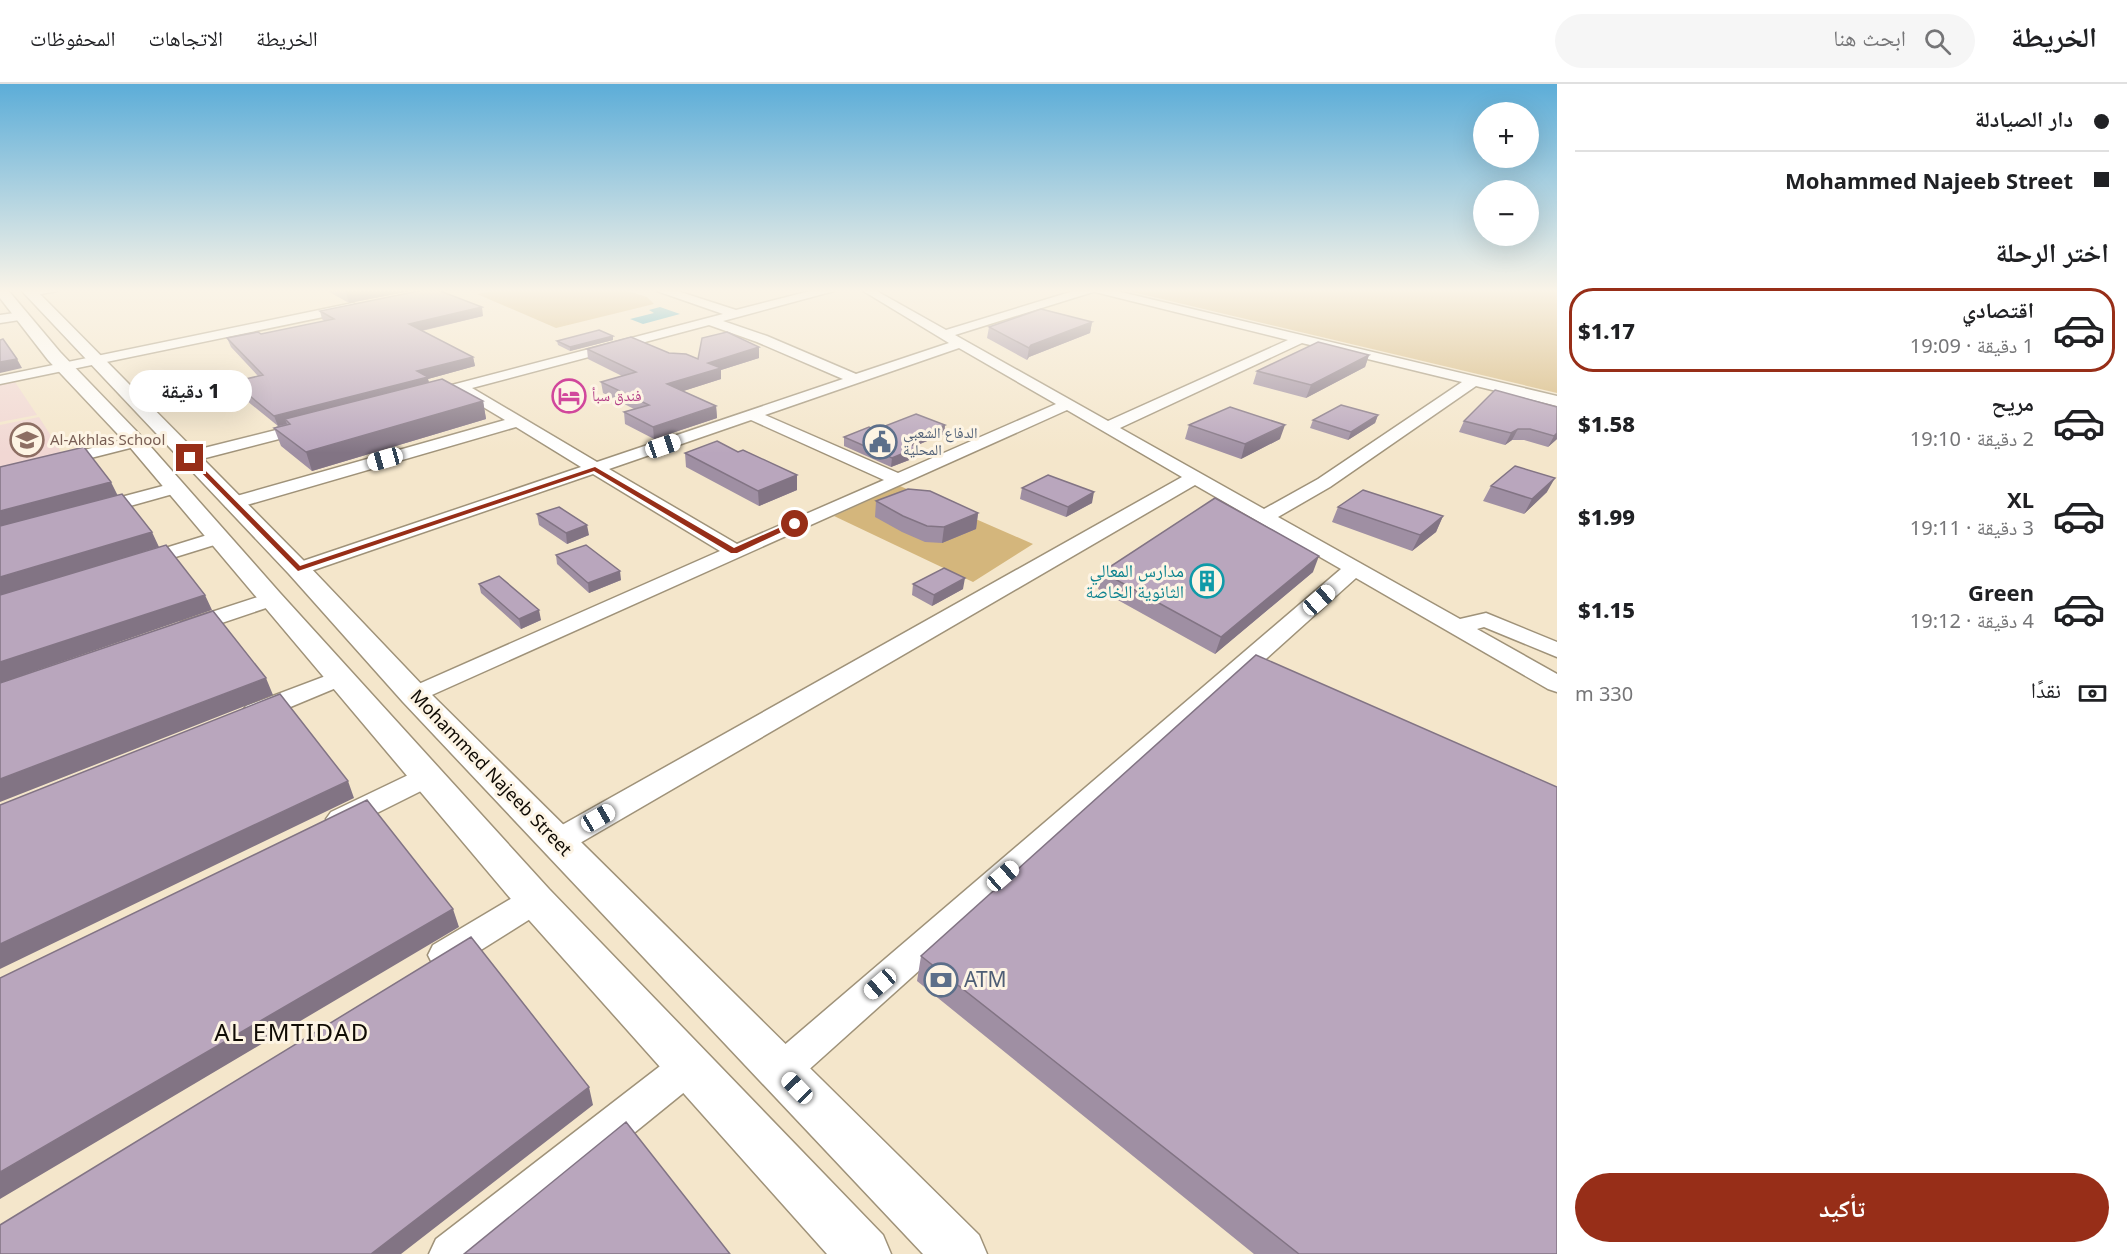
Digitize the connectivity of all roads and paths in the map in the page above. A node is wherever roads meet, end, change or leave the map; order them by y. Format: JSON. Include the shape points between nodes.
{"nodes":[{"id":1,"x":61,"y":344,"type":"edge"},
{"id":2,"x":174,"y":344,"type":"edge"},
{"id":3,"x":624,"y":344,"type":"edge"},
{"id":4,"x":773,"y":344,"type":"edge"},
{"id":5,"x":943,"y":344,"type":"edge"},
{"id":6,"x":962,"y":344,"type":"edge"},
{"id":7,"x":1290,"y":344,"type":"edge"},
{"id":8,"x":1320,"y":344,"type":"edge"},
{"id":9,"x":80,"y":363,"type":"junction"},
{"id":10,"x":856,"y":379,"type":"junction"},
{"id":11,"x":0,"y":380,"type":"edge"},
{"id":12,"x":1475,"y":380,"type":"junction"},
{"id":13,"x":460,"y":387,"type":"junction"},
{"id":14,"x":415,"y":399,"type":"edge"},
{"id":15,"x":1557,"y":401,"type":"edge"},
{"id":16,"x":1066,"y":405,"type":"junction"},
{"id":17,"x":753,"y":414,"type":"junction"},
{"id":18,"x":325,"y":422,"type":"edge"},
{"id":19,"x":516,"y":422,"type":"junction"},
{"id":20,"x":1107,"y":428,"type":"junction"},
{"id":21,"x":136,"y":442,"type":"junction"},
{"id":22,"x":190,"y":458,"type":"junction"},
{"id":23,"x":595,"y":469,"type":"junction"},
{"id":24,"x":0,"y":476,"type":"edge"},
{"id":25,"x":1194,"y":478,"type":"junction"},
{"id":26,"x":897,"y":479,"type":"junction"},
{"id":27,"x":174,"y":488,"type":"junction"},
{"id":28,"x":233,"y":503,"type":"junction"},
{"id":29,"x":76,"y":515,"type":"edge"},
{"id":30,"x":1264,"y":517,"type":"junction"},
{"id":31,"x":217,"y":538,"type":"junction"},
{"id":32,"x":734,"y":551,"type":"junction"},
{"id":33,"x":126,"y":566,"type":"edge"},
{"id":34,"x":298,"y":569,"type":"junction"},
{"id":35,"x":1354,"y":569,"type":"junction"},
{"id":36,"x":270,"y":598,"type":"junction"},
{"id":37,"x":1456,"y":627,"type":"junction"},
{"id":38,"x":169,"y":634,"type":"edge"},
{"id":39,"x":1557,"y":650,"type":"edge"},
{"id":40,"x":339,"y":678,"type":"junction"},
{"id":41,"x":1557,"y":684,"type":"edge"},
{"id":42,"x":414,"y":694,"type":"junction"},
{"id":43,"x":230,"y":722,"type":"edge"},
{"id":44,"x":427,"y":776,"type":"junction"},
{"id":45,"x":320,"y":829,"type":"edge"},
{"id":46,"x":557,"y":842,"type":"junction"},
{"id":47,"x":535,"y":900,"type":"junction"},
{"id":48,"x":414,"y":974,"type":"edge"},
{"id":49,"x":690,"y":1065,"type":"junction"},
{"id":50,"x":781,"y":1071,"type":"junction"},
{"id":51,"x":451,"y":1254,"type":"edge"},
{"id":52,"x":864,"y":1254,"type":"edge"},
{"id":53,"x":960,"y":1254,"type":"edge"}],
"edges":[{"from":1,"to":9,"type":"main road","name":"Mohammed Najeeb Street"},
{"from":2,"to":9,"type":"street"},
{"from":3,"to":13,"type":"street"},
{"from":4,"to":10,"type":"street"},
{"from":5,"to":10,"type":"street"},
{"from":6,"to":16,"type":"street"},
{"from":7,"to":20,"type":"street"},
{"from":8,"to":12,"type":"street"},
{"from":9,"to":11,"type":"street"},
{"from":9,"to":21,"type":"main road","name":"Mohammed Najeeb Street"},
{"from":9,"to":22,"type":"main road","name":"Mohammed Najeeb Street"},
{"from":10,"to":17,"type":"street"},
{"from":12,"to":15,"type":"street"},
{"from":12,"to":30,"type":"street","via":[[1324,483]]},
{"from":13,"to":14,"type":"street"},
{"from":13,"to":19,"type":"street"},
{"from":16,"to":20,"type":"street"},
{"from":16,"to":26,"type":"street"},
{"from":17,"to":23,"type":"street"},
{"from":17,"to":26,"type":"street"},
{"from":18,"to":22,"type":"street"},
{"from":19,"to":23,"type":"street"},
{"from":19,"to":28,"type":"street"},
{"from":20,"to":25,"type":"street"},
{"from":21,"to":24,"type":"street"},
{"from":21,"to":27,"type":"main road","name":"Mohammed Najeeb Street"},
{"from":22,"to":28,"type":"main road","name":"Mohammed Najeeb Street"},
{"from":23,"to":32,"type":"street"},
{"from":23,"to":34,"type":"street"},
{"from":25,"to":30,"type":"street"},
{"from":25,"to":46,"type":"street"},
{"from":26,"to":32,"type":"street"},
{"from":27,"to":29,"type":"street"},
{"from":27,"to":31,"type":"main road","name":"Mohammed Najeeb Street"},
{"from":28,"to":34,"type":"main road","name":"Mohammed Najeeb Street"},
{"from":30,"to":35,"type":"street"},
{"from":31,"to":33,"type":"street"},
{"from":31,"to":36,"type":"main road","name":"Mohammed Najeeb Street"},
{"from":32,"to":42,"type":"street"},
{"from":34,"to":42,"type":"main road","name":"Mohammed Najeeb Street"},
{"from":35,"to":37,"type":"street"},
{"from":35,"to":50,"type":"street"},
{"from":36,"to":38,"type":"street"},
{"from":36,"to":40,"type":"main road","name":"Mohammed Najeeb Street"},
{"from":37,"to":39,"type":"street","via":[[1486,620]]},
{"from":37,"to":41,"type":"street"},
{"from":40,"to":43,"type":"street"},
{"from":40,"to":44,"type":"main road","name":"Mohammed Najeeb Street"},
{"from":42,"to":46,"type":"main road","name":"Mohammed Najeeb Street"},
{"from":44,"to":45,"type":"street"},
{"from":44,"to":47,"type":"main road","name":"Mohammed Najeeb Street"},
{"from":46,"to":50,"type":"main road","name":"Mohammed Najeeb Street"},
{"from":47,"to":48,"type":"street"},
{"from":47,"to":49,"type":"main road","name":"Mohammed Najeeb Street"},
{"from":49,"to":51,"type":"street"},
{"from":49,"to":52,"type":"main road","name":"Mohammed Najeeb Street"},
{"from":50,"to":53,"type":"main road","name":"Mohammed Najeeb Street"}]}
